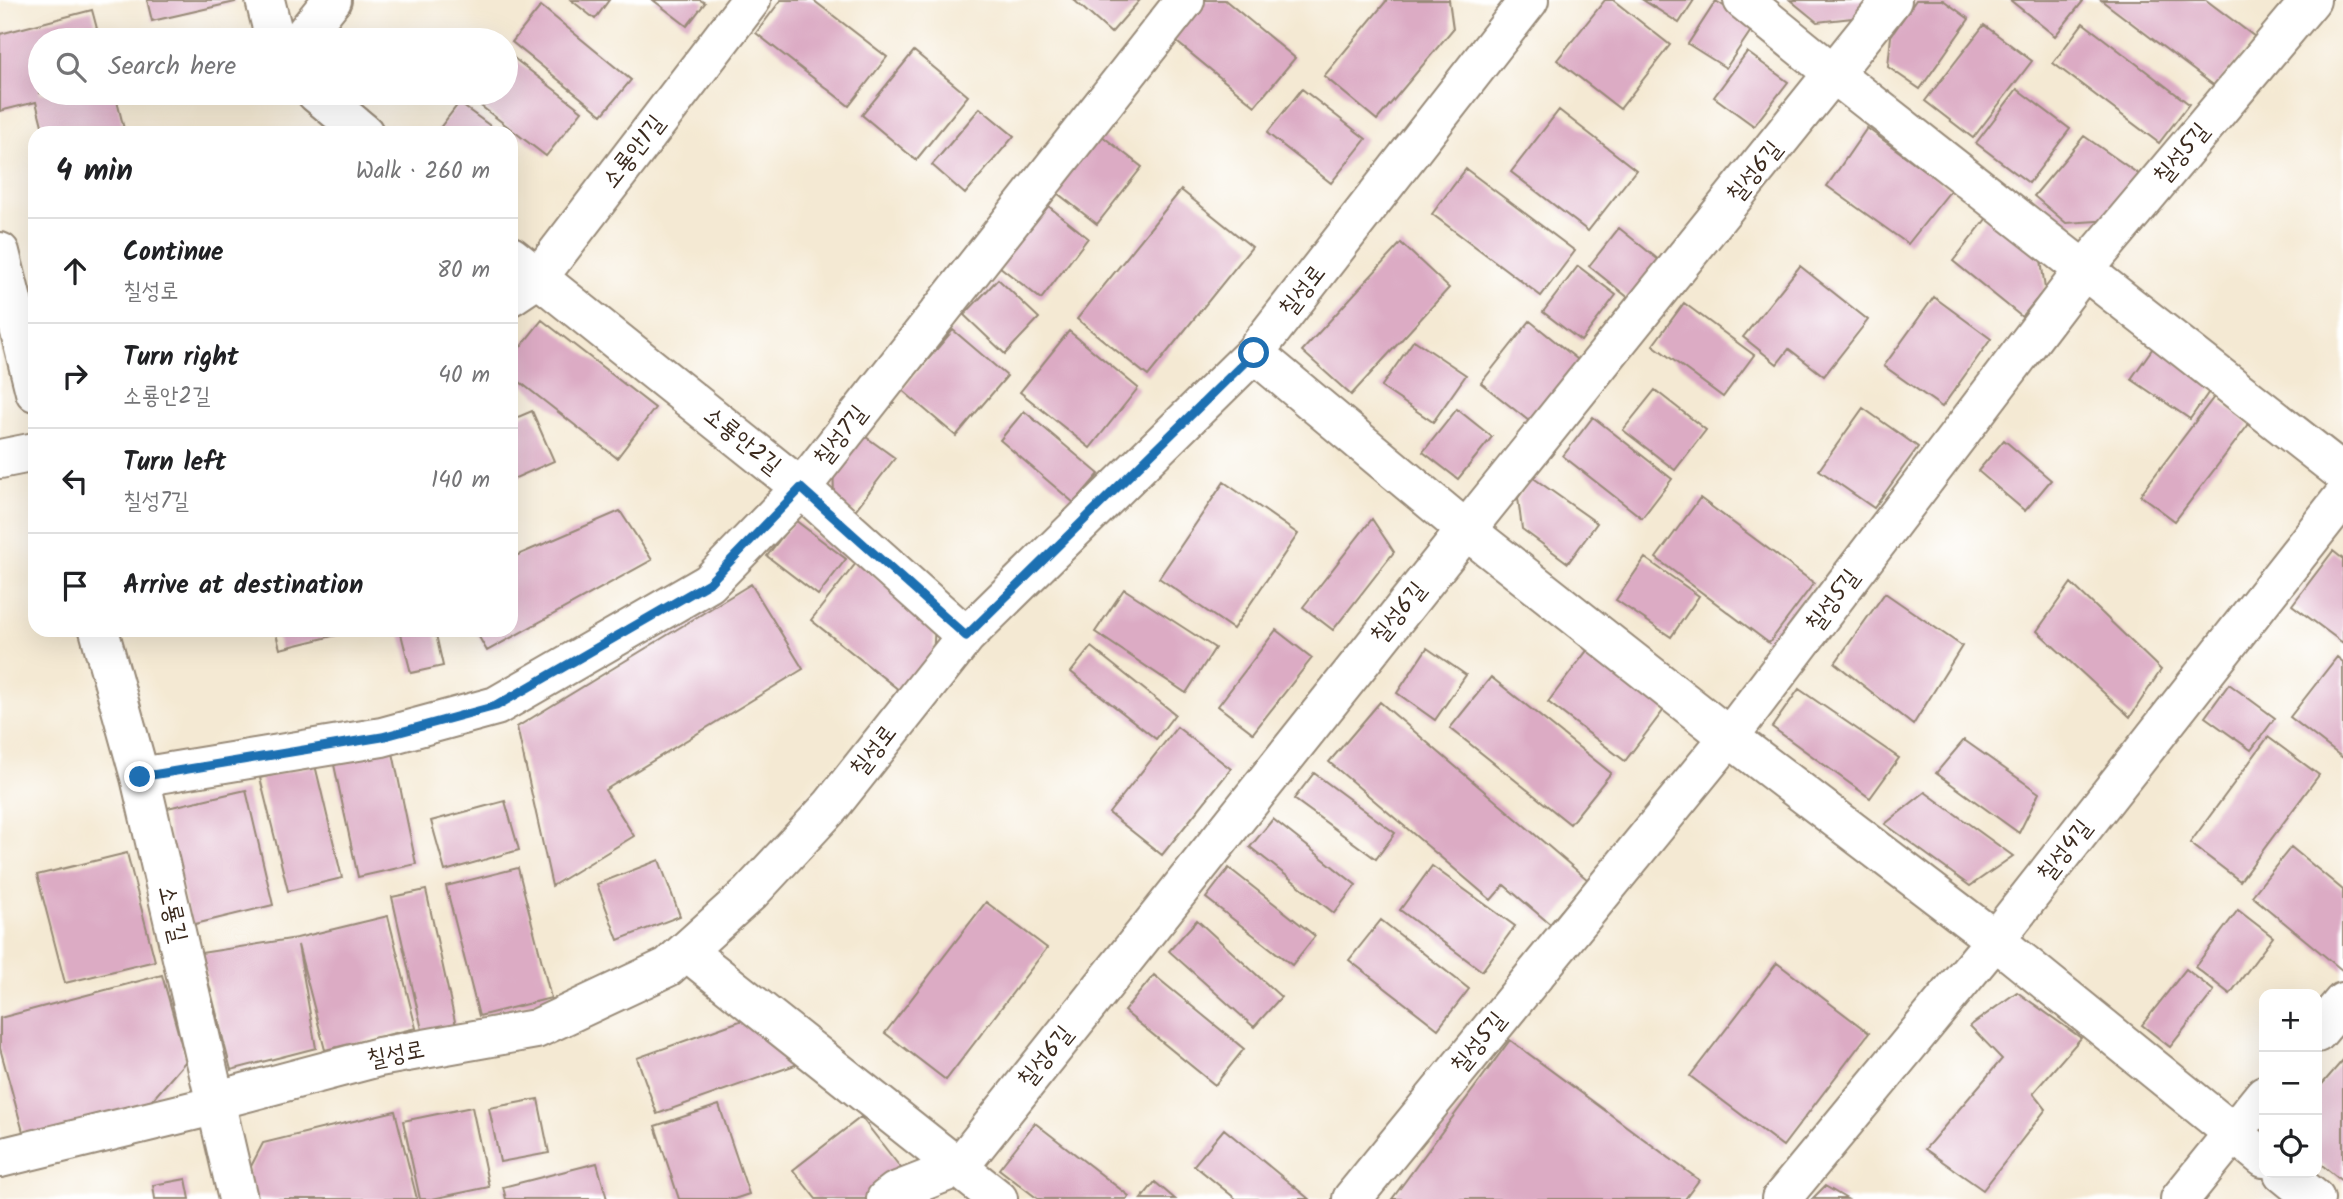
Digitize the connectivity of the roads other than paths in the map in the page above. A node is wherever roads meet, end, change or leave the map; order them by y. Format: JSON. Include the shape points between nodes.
{"nodes":[{"id":1,"x":265,"y":0,"type":"edge"},
{"id":2,"x":332,"y":0,"type":"edge"},
{"id":3,"x":751,"y":0,"type":"edge"},
{"id":4,"x":1185,"y":0,"type":"edge"},
{"id":5,"x":1743,"y":0,"type":"edge"},
{"id":6,"x":1892,"y":0,"type":"edge"},
{"id":7,"x":2311,"y":0,"type":"edge"},
{"id":8,"x":1512,"y":6,"type":"edge"},
{"id":9,"x":272,"y":28,"type":"edge"},
{"id":10,"x":310,"y":28,"type":"edge"},
{"id":11,"x":1834,"y":74,"type":"junction"},
{"id":12,"x":330,"y":105,"type":"edge"},
{"id":13,"x":356,"y":126,"type":"edge"},
{"id":14,"x":0,"y":252,"type":"edge"},
{"id":15,"x":2084,"y":270,"type":"junction"},
{"id":16,"x":520,"y":276,"type":"edge"},
{"id":17,"x":1254,"y":353,"type":"junction"},
{"id":18,"x":28,"y":364,"type":"edge"},
{"id":19,"x":28,"y":453,"type":"edge"},
{"id":20,"x":0,"y":459,"type":"edge"},
{"id":21,"x":2343,"y":473,"type":"edge"},
{"id":22,"x":801,"y":488,"type":"junction"},
{"id":23,"x":2343,"y":497,"type":"edge"},
{"id":24,"x":1465,"y":530,"type":"junction"},
{"id":25,"x":966,"y":636,"type":"junction"},
{"id":26,"x":101,"y":637,"type":"edge"},
{"id":27,"x":1730,"y":737,"type":"junction"},
{"id":28,"x":140,"y":777,"type":"junction"},
{"id":29,"x":1996,"y":940,"type":"junction"},
{"id":30,"x":687,"y":951,"type":"junction"},
{"id":31,"x":2343,"y":1002,"type":"edge"},
{"id":32,"x":2322,"y":1027,"type":"edge"},
{"id":33,"x":2259,"y":1101,"type":"edge"},
{"id":34,"x":217,"y":1105,"type":"junction"},
{"id":35,"x":2232,"y":1133,"type":"junction"},
{"id":36,"x":2259,"y":1154,"type":"edge"},
{"id":37,"x":0,"y":1158,"type":"edge"},
{"id":38,"x":959,"y":1167,"type":"junction"},
{"id":39,"x":2289,"y":1178,"type":"edge"},
{"id":40,"x":238,"y":1199,"type":"edge"},
{"id":41,"x":886,"y":1199,"type":"edge"},
{"id":42,"x":998,"y":1199,"type":"edge"},
{"id":43,"x":1352,"y":1199,"type":"edge"},
{"id":44,"x":1781,"y":1199,"type":"edge"},
{"id":45,"x":2180,"y":1199,"type":"edge"},
{"id":46,"x":2315,"y":1199,"type":"edge"}],
"edges":[{"from":1,"to":9,"type":"street"},
{"from":2,"to":10,"type":"street"},
{"from":3,"to":16,"type":"street","name":"소룡안1길"},
{"from":4,"to":22,"type":"street","name":"칠성7길"},
{"from":5,"to":11,"type":"street"},
{"from":6,"to":11,"type":"street","name":"칠성6길"},
{"from":7,"to":15,"type":"street","name":"칠성5길"},
{"from":8,"to":17,"type":"street","name":"칠성로"},
{"from":11,"to":15,"type":"street"},
{"from":11,"to":24,"type":"street","name":"칠성6길"},
{"from":12,"to":13,"type":"street"},
{"from":14,"to":18,"type":"street"},
{"from":15,"to":21,"type":"street"},
{"from":15,"to":27,"type":"street","name":"칠성5길"},
{"from":16,"to":22,"type":"street","name":"소룡안2길"},
{"from":17,"to":24,"type":"street"},
{"from":17,"to":25,"type":"street","name":"칠성로"},
{"from":19,"to":20,"type":"street"},
{"from":22,"to":25,"type":"street","name":"소룡안2길"},
{"from":22,"to":28,"type":"street","name":"칠성7길","via":[[709,583],[496,706],[382,737]]},
{"from":23,"to":29,"type":"street","name":"칠성4길"},
{"from":24,"to":27,"type":"street"},
{"from":24,"to":38,"type":"street","name":"칠성6길"},
{"from":25,"to":30,"type":"street","name":"칠성로","via":[[831,806],[750,893]]},
{"from":26,"to":28,"type":"street","name":"소룡길"},
{"from":27,"to":29,"type":"street"},
{"from":27,"to":43,"type":"street","name":"칠성5길"},
{"from":28,"to":34,"type":"street","name":"소룡길"},
{"from":29,"to":35,"type":"street"},
{"from":29,"to":44,"type":"street","name":"칠성4길"},
{"from":30,"to":34,"type":"street","name":"칠성로","via":[[668,967],[536,1029],[379,1057],[221,1099]]},
{"from":30,"to":38,"type":"street"},
{"from":31,"to":32,"type":"street"},
{"from":33,"to":35,"type":"street"},
{"from":34,"to":37,"type":"street","name":"칠성로"},
{"from":34,"to":40,"type":"street","name":"소룡길"},
{"from":35,"to":36,"type":"street"},
{"from":35,"to":45,"type":"street"},
{"from":38,"to":41,"type":"street"},
{"from":38,"to":42,"type":"street"},
{"from":39,"to":46,"type":"street"}]}
